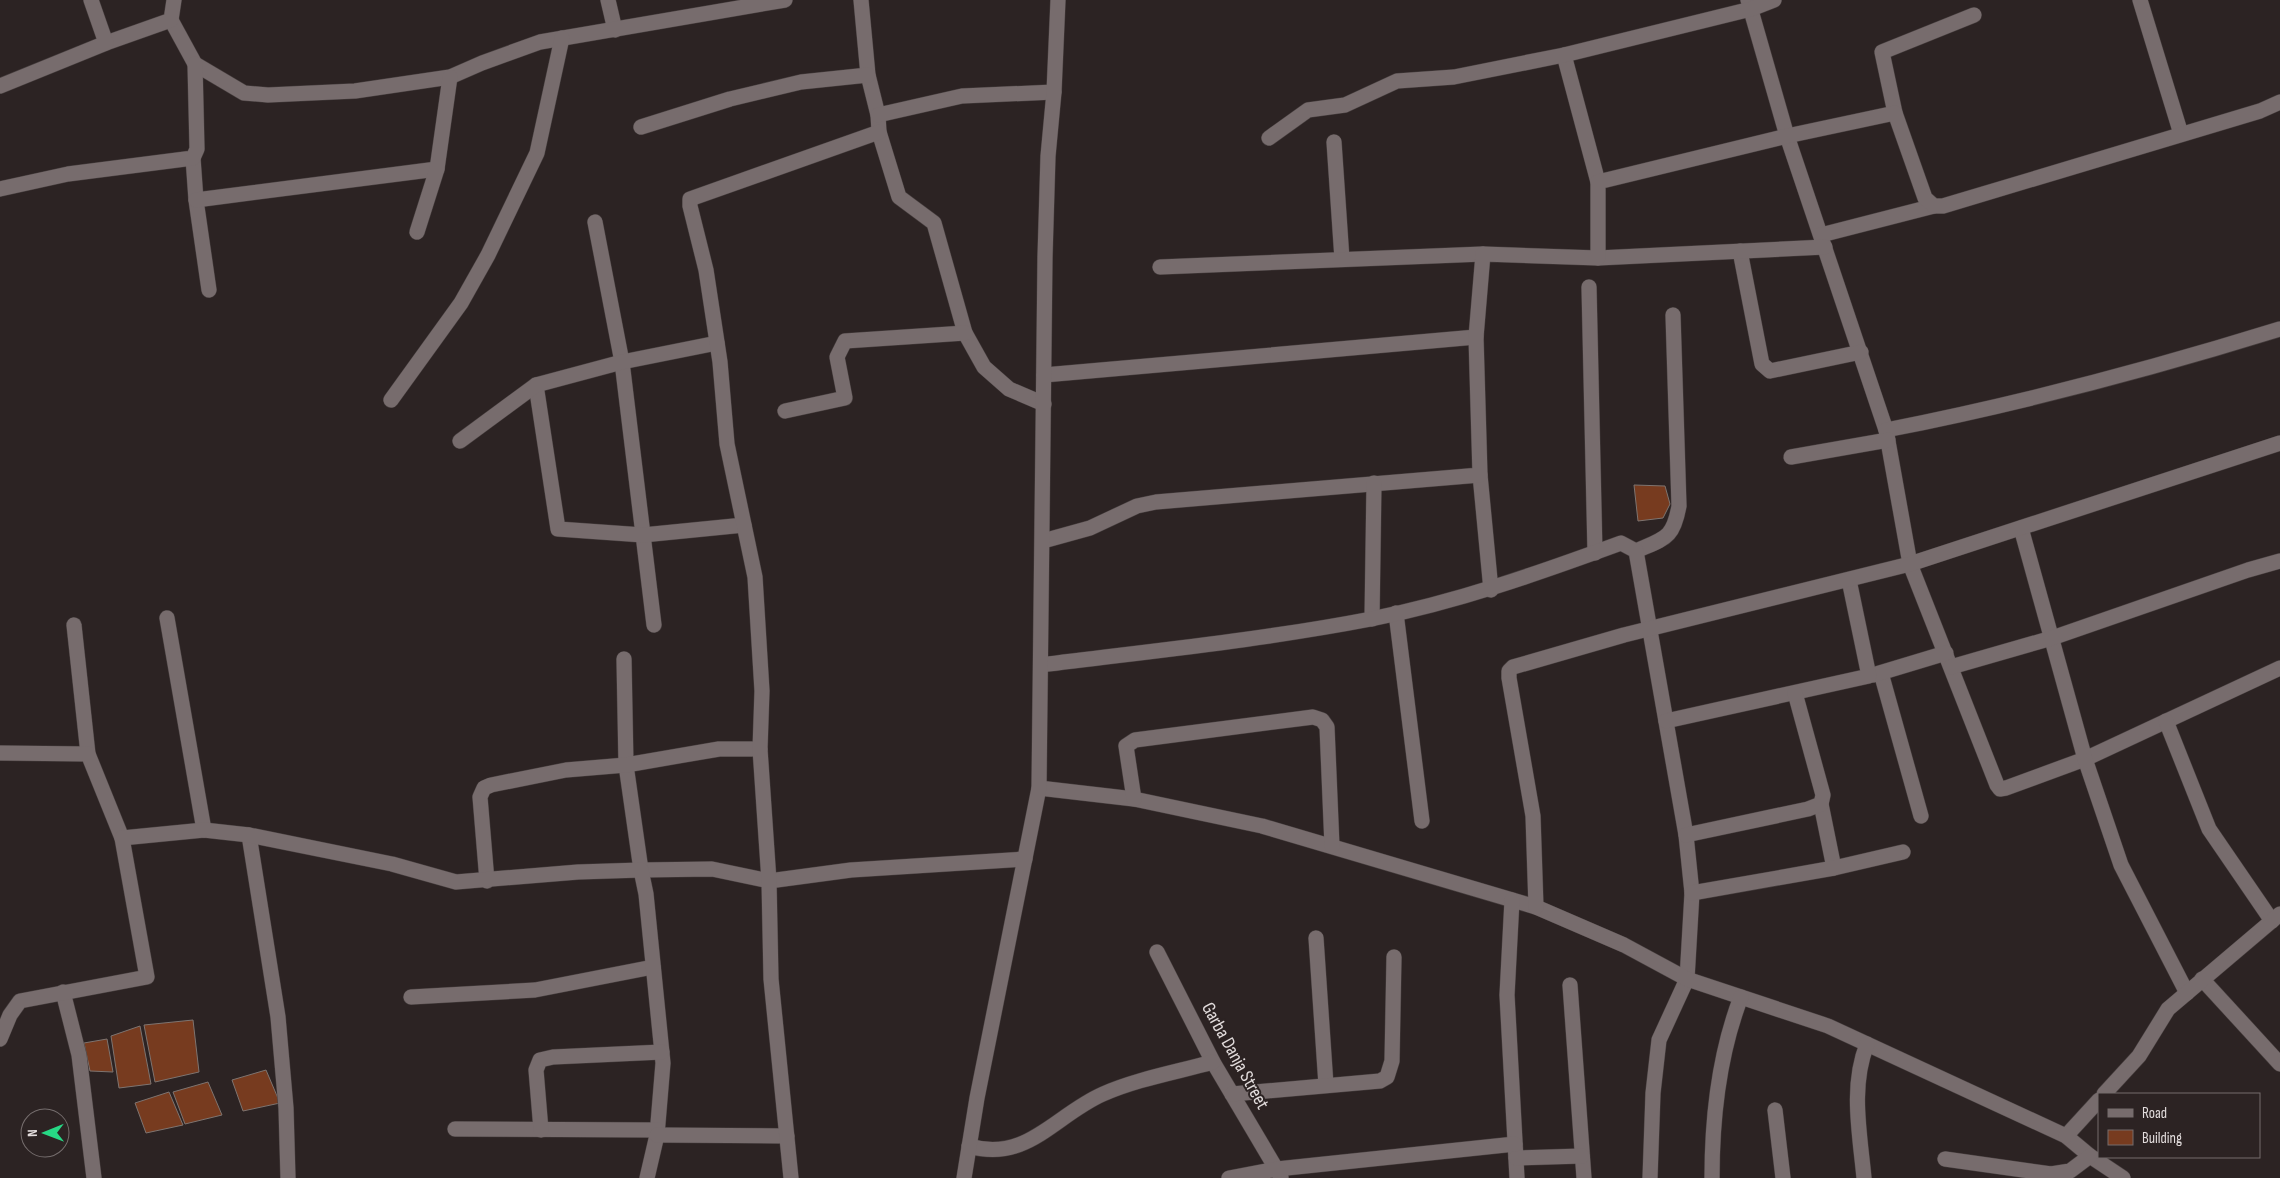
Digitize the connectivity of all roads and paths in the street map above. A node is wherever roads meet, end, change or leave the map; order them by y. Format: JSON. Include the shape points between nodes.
{"nodes":[{"id":1,"x":91,"y":0,"type":"edge"},
{"id":2,"x":174,"y":0,"type":"edge"},
{"id":3,"x":608,"y":0,"type":"edge"},
{"id":4,"x":786,"y":0,"type":"edge"},
{"id":5,"x":861,"y":0,"type":"edge"},
{"id":6,"x":1058,"y":0,"type":"edge"},
{"id":7,"x":1774,"y":0,"type":"edge"},
{"id":8,"x":2140,"y":0,"type":"edge"},
{"id":9,"x":1750,"y":4,"type":"edge"},
{"id":10,"x":1974,"y":15,"type":"dead end"},
{"id":11,"x":171,"y":20,"type":"junction"},
{"id":12,"x":616,"y":30,"type":"junction"},
{"id":13,"x":562,"y":38,"type":"junction"},
{"id":14,"x":106,"y":43,"type":"junction"},
{"id":15,"x":1564,"y":55,"type":"junction"},
{"id":16,"x":195,"y":64,"type":"junction"},
{"id":17,"x":868,"y":75,"type":"junction"},
{"id":18,"x":450,"y":77,"type":"junction"},
{"id":19,"x":0,"y":86,"type":"edge"},
{"id":20,"x":1054,"y":92,"type":"junction"},
{"id":21,"x":2280,"y":102,"type":"edge"},
{"id":22,"x":1895,"y":113,"type":"junction"},
{"id":23,"x":878,"y":115,"type":"junction"},
{"id":24,"x":641,"y":127,"type":"dead end"},
{"id":25,"x":879,"y":132,"type":"junction"},
{"id":26,"x":2181,"y":134,"type":"junction"},
{"id":27,"x":1787,"y":136,"type":"junction"},
{"id":28,"x":1268,"y":138,"type":"dead end"},
{"id":29,"x":1334,"y":142,"type":"dead end"},
{"id":30,"x":193,"y":158,"type":"junction"},
{"id":31,"x":437,"y":169,"type":"junction"},
{"id":32,"x":1598,"y":182,"type":"junction"},
{"id":33,"x":0,"y":189,"type":"edge"},
{"id":34,"x":196,"y":200,"type":"junction"},
{"id":35,"x":1934,"y":206,"type":"junction"},
{"id":36,"x":595,"y":222,"type":"dead end"},
{"id":37,"x":416,"y":232,"type":"dead end"},
{"id":38,"x":1823,"y":241,"type":"junction"},
{"id":39,"x":1740,"y":251,"type":"junction"},
{"id":40,"x":1483,"y":254,"type":"junction"},
{"id":41,"x":1598,"y":258,"type":"junction"},
{"id":42,"x":1342,"y":259,"type":"junction"},
{"id":43,"x":1160,"y":267,"type":"dead end"},
{"id":44,"x":1588,"y":287,"type":"dead end"},
{"id":45,"x":209,"y":290,"type":"dead end"},
{"id":46,"x":1673,"y":315,"type":"dead end"},
{"id":47,"x":2280,"y":329,"type":"edge"},
{"id":48,"x":965,"y":332,"type":"junction"},
{"id":49,"x":1476,"y":337,"type":"junction"},
{"id":50,"x":717,"y":343,"type":"junction"},
{"id":51,"x":1861,"y":352,"type":"junction"},
{"id":52,"x":622,"y":362,"type":"junction"},
{"id":53,"x":1044,"y":375,"type":"junction"},
{"id":54,"x":536,"y":385,"type":"junction"},
{"id":55,"x":391,"y":400,"type":"dead end"},
{"id":56,"x":1044,"y":404,"type":"junction"},
{"id":57,"x":785,"y":410,"type":"dead end"},
{"id":58,"x":1887,"y":435,"type":"junction"},
{"id":59,"x":460,"y":442,"type":"dead end"},
{"id":60,"x":2280,"y":443,"type":"edge"},
{"id":61,"x":1792,"y":458,"type":"dead end"},
{"id":62,"x":1480,"y":475,"type":"junction"},
{"id":63,"x":1374,"y":483,"type":"junction"},
{"id":64,"x":744,"y":525,"type":"junction"},
{"id":65,"x":2021,"y":528,"type":"junction"},
{"id":66,"x":643,"y":535,"type":"junction"},
{"id":67,"x":1043,"y":542,"type":"junction"},
{"id":68,"x":1636,"y":551,"type":"junction"},
{"id":69,"x":1595,"y":552,"type":"junction"},
{"id":70,"x":2280,"y":561,"type":"edge"},
{"id":71,"x":1910,"y":564,"type":"junction"},
{"id":72,"x":1849,"y":580,"type":"junction"},
{"id":73,"x":1491,"y":590,"type":"junction"},
{"id":74,"x":1396,"y":613,"type":"junction"},
{"id":75,"x":167,"y":618,"type":"dead end"},
{"id":76,"x":1372,"y":619,"type":"junction"},
{"id":77,"x":74,"y":625,"type":"dead end"},
{"id":78,"x":654,"y":625,"type":"dead end"},
{"id":79,"x":1650,"y":630,"type":"junction"},
{"id":80,"x":2052,"y":638,"type":"junction"},
{"id":81,"x":624,"y":659,"type":"dead end"},
{"id":82,"x":1948,"y":660,"type":"junction"},
{"id":83,"x":1041,"y":665,"type":"junction"},
{"id":84,"x":2280,"y":668,"type":"edge"},
{"id":85,"x":1875,"y":674,"type":"junction"},
{"id":86,"x":1795,"y":693,"type":"junction"},
{"id":87,"x":1666,"y":721,"type":"junction"},
{"id":88,"x":2166,"y":722,"type":"junction"},
{"id":89,"x":760,"y":749,"type":"junction"},
{"id":90,"x":0,"y":753,"type":"edge"},
{"id":91,"x":88,"y":754,"type":"junction"},
{"id":92,"x":2085,"y":759,"type":"junction"},
{"id":93,"x":626,"y":765,"type":"junction"},
{"id":94,"x":1039,"y":788,"type":"junction"},
{"id":95,"x":1134,"y":799,"type":"junction"},
{"id":96,"x":1821,"y":804,"type":"junction"},
{"id":97,"x":1921,"y":816,"type":"dead end"},
{"id":98,"x":1422,"y":822,"type":"dead end"},
{"id":99,"x":204,"y":830,"type":"junction"},
{"id":100,"x":249,"y":835,"type":"junction"},
{"id":101,"x":1686,"y":835,"type":"junction"},
{"id":102,"x":122,"y":838,"type":"junction"},
{"id":103,"x":1332,"y":846,"type":"junction"},
{"id":104,"x":1903,"y":852,"type":"dead end"},
{"id":105,"x":1025,"y":860,"type":"junction"},
{"id":106,"x":1834,"y":868,"type":"junction"},
{"id":107,"x":641,"y":870,"type":"junction"},
{"id":108,"x":487,"y":881,"type":"junction"},
{"id":109,"x":769,"y":881,"type":"junction"},
{"id":110,"x":1692,"y":893,"type":"junction"},
{"id":111,"x":1512,"y":900,"type":"junction"},
{"id":112,"x":1536,"y":907,"type":"junction"},
{"id":113,"x":2276,"y":918,"type":"edge"},
{"id":114,"x":1316,"y":938,"type":"dead end"},
{"id":115,"x":1157,"y":952,"type":"dead end"},
{"id":116,"x":1394,"y":957,"type":"dead end"},
{"id":117,"x":654,"y":967,"type":"junction"},
{"id":118,"x":1687,"y":979,"type":"junction"},
{"id":119,"x":2202,"y":980,"type":"junction"},
{"id":120,"x":1570,"y":985,"type":"dead end"},
{"id":121,"x":63,"y":992,"type":"junction"},
{"id":122,"x":2186,"y":993,"type":"junction"},
{"id":123,"x":411,"y":997,"type":"dead end"},
{"id":124,"x":1741,"y":997,"type":"junction"},
{"id":125,"x":0,"y":1039,"type":"edge"},
{"id":126,"x":1867,"y":1044,"type":"junction"},
{"id":127,"x":662,"y":1052,"type":"junction"},
{"id":128,"x":1213,"y":1062,"type":"junction"},
{"id":129,"x":2280,"y":1064,"type":"edge"},
{"id":130,"x":1326,"y":1086,"type":"junction"},
{"id":131,"x":2105,"y":1093,"type":"edge"},
{"id":132,"x":1232,"y":1094,"type":"junction"},
{"id":133,"x":2098,"y":1101,"type":"edge"},
{"id":134,"x":1775,"y":1110,"type":"dead end"},
{"id":135,"x":455,"y":1129,"type":"dead end"},
{"id":136,"x":541,"y":1130,"type":"junction"},
{"id":137,"x":657,"y":1132,"type":"junction"},
{"id":138,"x":786,"y":1136,"type":"junction"},
{"id":139,"x":2066,"y":1136,"type":"junction"},
{"id":140,"x":969,"y":1146,"type":"junction"},
{"id":141,"x":1515,"y":1151,"type":"junction"},
{"id":142,"x":1582,"y":1156,"type":"junction"},
{"id":143,"x":2090,"y":1156,"type":"junction"},
{"id":144,"x":1945,"y":1159,"type":"dead end"},
{"id":145,"x":1279,"y":1173,"type":"edge"},
{"id":146,"x":94,"y":1178,"type":"edge"},
{"id":147,"x":288,"y":1178,"type":"edge"},
{"id":148,"x":647,"y":1178,"type":"edge"},
{"id":149,"x":790,"y":1178,"type":"edge"},
{"id":150,"x":964,"y":1178,"type":"edge"},
{"id":151,"x":1229,"y":1178,"type":"edge"},
{"id":152,"x":1517,"y":1178,"type":"edge"},
{"id":153,"x":1584,"y":1178,"type":"edge"},
{"id":154,"x":1650,"y":1178,"type":"edge"},
{"id":155,"x":1712,"y":1178,"type":"edge"},
{"id":156,"x":1784,"y":1178,"type":"edge"},
{"id":157,"x":1864,"y":1178,"type":"edge"},
{"id":158,"x":2123,"y":1178,"type":"edge"}],
"edges":[{"from":1,"to":14,"type":"street"},
{"from":2,"to":11,"type":"street"},
{"from":3,"to":12,"type":"street"},
{"from":4,"to":12,"type":"street"},
{"from":5,"to":17,"type":"street"},
{"from":6,"to":20,"type":"street"},
{"from":7,"to":9,"type":"street"},
{"from":8,"to":26,"type":"street"},
{"from":9,"to":15,"type":"street"},
{"from":9,"to":27,"type":"street"},
{"from":10,"to":22,"type":"street","via":[[1882,52]]},
{"from":11,"to":14,"type":"street"},
{"from":11,"to":16,"type":"street"},
{"from":12,"to":13,"type":"street"},
{"from":13,"to":18,"type":"street","via":[[524,48]]},
{"from":13,"to":55,"type":"street","via":[[537,154],[461,303]]},
{"from":14,"to":19,"type":"street"},
{"from":15,"to":28,"type":"street","via":[[1454,77],[1397,81],[1345,105],[1308,110]]},
{"from":15,"to":32,"type":"street"},
{"from":16,"to":18,"type":"street","via":[[228,85],[252,95],[355,91]]},
{"from":16,"to":30,"type":"street","via":[[197,149]]},
{"from":17,"to":23,"type":"street"},
{"from":17,"to":24,"type":"street","via":[[801,82],[730,99]]},
{"from":18,"to":31,"type":"street"},
{"from":20,"to":23,"type":"street","via":[[962,96]]},
{"from":20,"to":53,"type":"street","via":[[1048,156]]},
{"from":21,"to":26,"type":"street"},
{"from":22,"to":27,"type":"street"},
{"from":22,"to":35,"type":"street","via":[[1925,198]]},
{"from":23,"to":25,"type":"street"},
{"from":25,"to":48,"type":"street","via":[[899,197],[934,223]]},
{"from":25,"to":50,"type":"street","via":[[690,199],[706,270]]},
{"from":26,"to":35,"type":"street","via":[[1943,206]]},
{"from":27,"to":32,"type":"street"},
{"from":27,"to":38,"type":"street"},
{"from":29,"to":42,"type":"street"},
{"from":30,"to":33,"type":"street","via":[[68,174]]},
{"from":30,"to":34,"type":"street"},
{"from":31,"to":34,"type":"street"},
{"from":31,"to":37,"type":"street"},
{"from":32,"to":41,"type":"street"},
{"from":34,"to":45,"type":"street"},
{"from":35,"to":38,"type":"street"},
{"from":36,"to":52,"type":"street"},
{"from":38,"to":39,"type":"street"},
{"from":38,"to":51,"type":"street"},
{"from":39,"to":41,"type":"street"},
{"from":39,"to":51,"type":"street","via":[[1762,364],[1770,371]]},
{"from":40,"to":41,"type":"street"},
{"from":40,"to":42,"type":"street"},
{"from":40,"to":49,"type":"street"},
{"from":42,"to":43,"type":"street"},
{"from":44,"to":69,"type":"street"},
{"from":46,"to":68,"type":"street","via":[[1679,506],[1675,526],[1663,539]]},
{"from":47,"to":58,"type":"street","via":[[2212,350]]},
{"from":48,"to":56,"type":"street","via":[[984,367],[1009,389]]},
{"from":48,"to":57,"type":"street","via":[[845,341],[837,357],[845,398]]},
{"from":49,"to":53,"type":"street"},
{"from":49,"to":62,"type":"street"},
{"from":50,"to":52,"type":"street"},
{"from":50,"to":64,"type":"street","via":[[728,444]]},
{"from":51,"to":58,"type":"street"},
{"from":52,"to":54,"type":"street"},
{"from":52,"to":66,"type":"street"},
{"from":53,"to":56,"type":"street"},
{"from":54,"to":59,"type":"street"},
{"from":54,"to":66,"type":"street","via":[[558,529]]},
{"from":56,"to":67,"type":"street"},
{"from":58,"to":61,"type":"street"},
{"from":58,"to":71,"type":"street"},
{"from":60,"to":65,"type":"street"},
{"from":62,"to":63,"type":"street"},
{"from":62,"to":73,"type":"street"},
{"from":63,"to":67,"type":"street","via":[[1156,502],[1137,506],[1090,528]]},
{"from":63,"to":76,"type":"street"},
{"from":64,"to":66,"type":"street"},
{"from":64,"to":89,"type":"street","via":[[754,577],[762,691]]},
{"from":65,"to":71,"type":"street"},
{"from":65,"to":80,"type":"street"},
{"from":66,"to":78,"type":"street"},
{"from":67,"to":83,"type":"street"},
{"from":68,"to":69,"type":"street","via":[[1621,543]]},
{"from":68,"to":79,"type":"street"},
{"from":69,"to":73,"type":"street"},
{"from":70,"to":80,"type":"street"},
{"from":71,"to":72,"type":"street"},
{"from":71,"to":82,"type":"street"},
{"from":72,"to":79,"type":"street"},
{"from":72,"to":85,"type":"street"},
{"from":73,"to":74,"type":"street"},
{"from":74,"to":76,"type":"street"},
{"from":74,"to":98,"type":"street"},
{"from":75,"to":99,"type":"street"},
{"from":76,"to":83,"type":"street","via":[[1246,640]]},
{"from":77,"to":91,"type":"street"},
{"from":79,"to":87,"type":"street"},
{"from":79,"to":112,"type":"street","via":[[1513,667],[1509,671],[1533,816]]},
{"from":80,"to":82,"type":"street"},
{"from":80,"to":92,"type":"street"},
{"from":81,"to":93,"type":"street"},
{"from":82,"to":85,"type":"street"},
{"from":82,"to":92,"type":"street","via":[[2000,789]]},
{"from":83,"to":94,"type":"street"},
{"from":84,"to":88,"type":"street"},
{"from":85,"to":86,"type":"street"},
{"from":85,"to":97,"type":"street"},
{"from":86,"to":87,"type":"street"},
{"from":86,"to":96,"type":"street","via":[[1823,795]]},
{"from":87,"to":101,"type":"street"},
{"from":88,"to":92,"type":"street"},
{"from":88,"to":113,"type":"street","via":[[2209,829]]},
{"from":89,"to":93,"type":"street","via":[[719,749]]},
{"from":89,"to":109,"type":"street"},
{"from":90,"to":91,"type":"street"},
{"from":91,"to":102,"type":"street"},
{"from":92,"to":122,"type":"street","via":[[2121,865]]},
{"from":93,"to":107,"type":"street"},
{"from":93,"to":108,"type":"street","via":[[566,770],[484,788],[480,796]]},
{"from":94,"to":95,"type":"street"},
{"from":94,"to":105,"type":"street"},
{"from":95,"to":103,"type":"street","via":[[1262,826]]},
{"from":95,"to":103,"type":"street","via":[[1126,746],[1135,740],[1313,717],[1322,720],[1327,727]]},
{"from":96,"to":101,"type":"street"},
{"from":96,"to":106,"type":"street"},
{"from":99,"to":100,"type":"street"},
{"from":99,"to":102,"type":"street"},
{"from":100,"to":108,"type":"street","via":[[392,864],[456,882]]},
{"from":100,"to":147,"type":"street","via":[[278,1017]]},
{"from":101,"to":110,"type":"street"},
{"from":102,"to":121,"type":"street","via":[[147,977]]},
{"from":103,"to":111,"type":"street"},
{"from":104,"to":106,"type":"street"},
{"from":105,"to":109,"type":"street","via":[[851,870]]},
{"from":105,"to":140,"type":"street"},
{"from":106,"to":110,"type":"street"},
{"from":107,"to":108,"type":"street"},
{"from":107,"to":109,"type":"street","via":[[712,870]]},
{"from":107,"to":117,"type":"street"},
{"from":109,"to":138,"type":"street","via":[[771,979]]},
{"from":110,"to":118,"type":"street"},
{"from":111,"to":112,"type":"street"},
{"from":111,"to":141,"type":"street","via":[[1507,995]]},
{"from":112,"to":118,"type":"street","via":[[1624,944]]},
{"from":113,"to":119,"type":"street"},
{"from":114,"to":130,"type":"street"},
{"from":115,"to":128,"type":"street","name":"Garba Danja Street"},
{"from":116,"to":130,"type":"street","via":[[1392,1061],[1387,1077]]},
{"from":117,"to":123,"type":"street","via":[[535,990]]},
{"from":117,"to":127,"type":"street"},
{"from":118,"to":124,"type":"street"},
{"from":118,"to":154,"type":"street","via":[[1658,1040]]},
{"from":119,"to":122,"type":"street"},
{"from":119,"to":129,"type":"street"},
{"from":120,"to":142,"type":"street"},
{"from":121,"to":125,"type":"street","via":[[20,1001]]},
{"from":121,"to":146,"type":"street","via":[[79,1056]]},
{"from":122,"to":131,"type":"street","via":[[2168,1009],[2139,1056]]},
{"from":124,"to":126,"type":"street","via":[[1828,1026]]},
{"from":124,"to":155,"type":"street","via":[[1726,1040],[1712,1145]]},
{"from":126,"to":139,"type":"street"},
{"from":126,"to":157,"type":"street","via":[[1857,1096]]},
{"from":127,"to":136,"type":"street","via":[[540,1060],[536,1070]]},
{"from":127,"to":137,"type":"street"},
{"from":128,"to":132,"type":"street","name":"Garba Danja Street"},
{"from":128,"to":140,"type":"street","via":[[1102,1094],[1025,1144],[999,1150]]},
{"from":130,"to":132,"type":"street"},
{"from":132,"to":145,"type":"street","name":"Garba Danja Street"},
{"from":133,"to":139,"type":"street"},
{"from":134,"to":156,"type":"street"},
{"from":135,"to":136,"type":"street"},
{"from":136,"to":137,"type":"street"},
{"from":137,"to":138,"type":"street"},
{"from":137,"to":148,"type":"street"},
{"from":138,"to":149,"type":"street"},
{"from":139,"to":143,"type":"street"},
{"from":140,"to":150,"type":"street"},
{"from":141,"to":142,"type":"street"},
{"from":141,"to":145,"type":"street"},
{"from":141,"to":152,"type":"street"},
{"from":142,"to":153,"type":"street"},
{"from":143,"to":144,"type":"street","via":[[2070,1171],[2051,1174]]},
{"from":143,"to":158,"type":"street"},
{"from":145,"to":151,"type":"street"}]}
